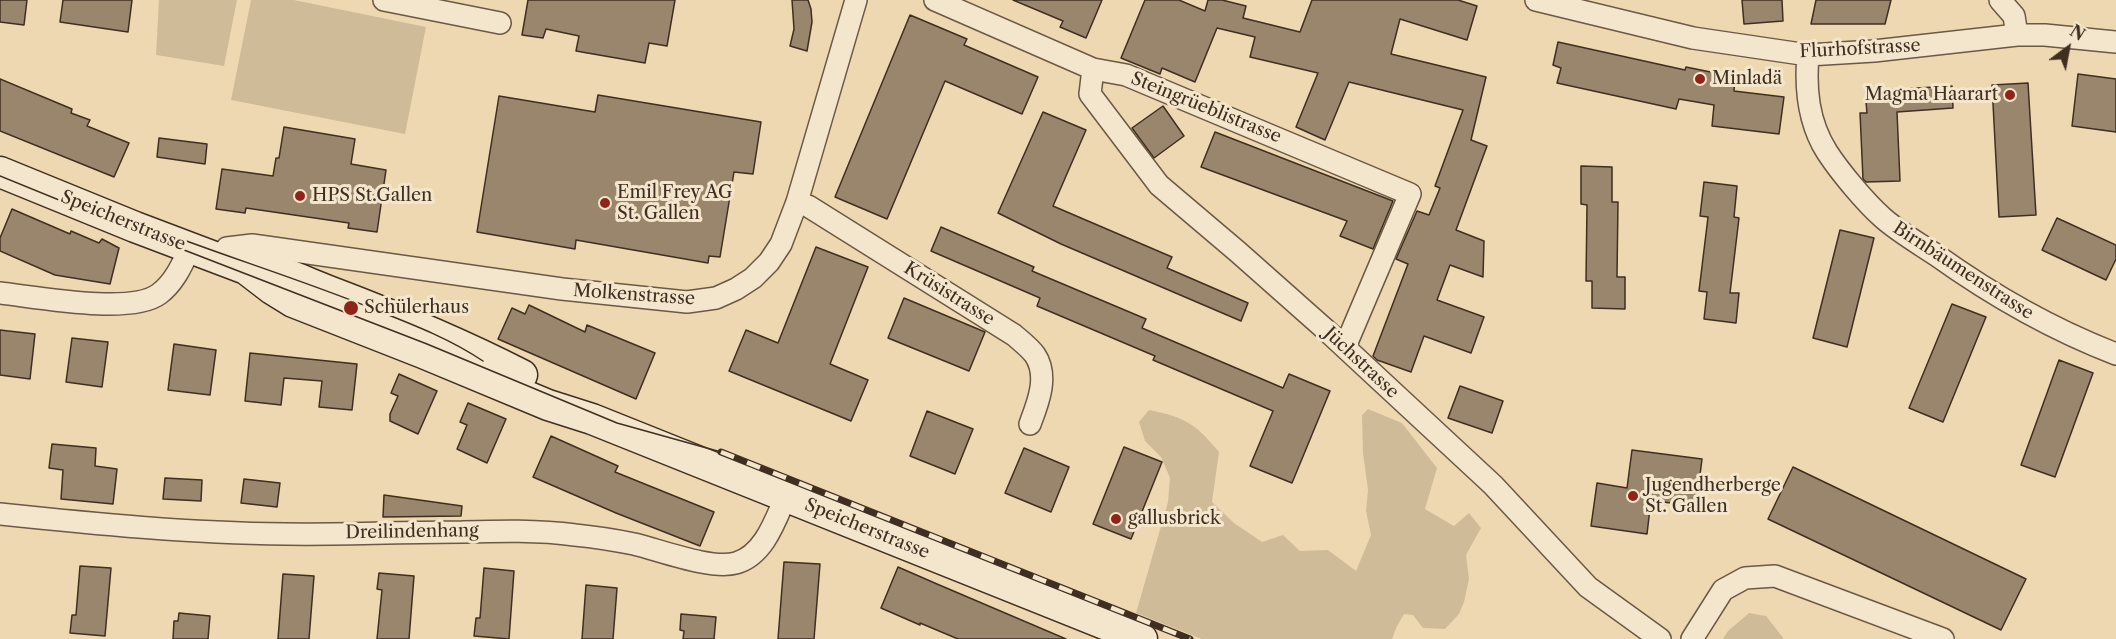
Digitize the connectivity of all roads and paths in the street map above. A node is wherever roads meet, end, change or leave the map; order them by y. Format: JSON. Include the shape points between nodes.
{"nodes":[{"id":1,"x":384,"y":0,"type":"edge"},
{"id":2,"x":856,"y":0,"type":"edge"},
{"id":3,"x":935,"y":0,"type":"edge"},
{"id":4,"x":1536,"y":0,"type":"edge"},
{"id":5,"x":2000,"y":0,"type":"edge"},
{"id":6,"x":500,"y":23,"type":"dead end"},
{"id":7,"x":2017,"y":34,"type":"junction"},
{"id":8,"x":2116,"y":42,"type":"edge"},
{"id":9,"x":1808,"y":55,"type":"junction"},
{"id":10,"x":1093,"y":69,"type":"junction"},
{"id":11,"x":0,"y":172,"type":"edge"},
{"id":12,"x":797,"y":202,"type":"junction"},
{"id":13,"x":190,"y":248,"type":"junction"},
{"id":14,"x":233,"y":264,"type":"junction"},
{"id":15,"x":0,"y":293,"type":"edge"},
{"id":16,"x":1345,"y":347,"type":"junction"},
{"id":17,"x":2116,"y":354,"type":"edge"},
{"id":18,"x":1030,"y":424,"type":"dead end"},
{"id":19,"x":786,"y":496,"type":"junction"},
{"id":20,"x":0,"y":514,"type":"edge"},
{"id":21,"x":1142,"y":639,"type":"edge"},
{"id":22,"x":1660,"y":639,"type":"edge"},
{"id":23,"x":1692,"y":639,"type":"edge"},
{"id":24,"x":1943,"y":639,"type":"edge"}],
"edges":[{"from":1,"to":6,"type":"street"},
{"from":2,"to":12,"type":"street","name":"Molkenstrasse"},
{"from":3,"to":10,"type":"street","name":"Steingrüeblistrasse"},
{"from":4,"to":9,"type":"street","name":"Flurhofstrasse","via":[[1693,38]]},
{"from":5,"to":7,"type":"street","via":[[2014,16]]},
{"from":7,"to":8,"type":"street","name":"Flurhofstrasse"},
{"from":7,"to":9,"type":"street","name":"Flurhofstrasse"},
{"from":9,"to":17,"type":"street","name":"Birnbäumenstrasse","via":[[1806,87],[1813,121],[1826,151],[1883,218],[1964,275],[2039,320]]},
{"from":10,"to":16,"type":"street","name":"Jüchstrasse","via":[[1090,94],[1159,185]]},
{"from":10,"to":16,"type":"street","name":"Steingrüeblistrasse","via":[[1126,75],[1410,194]]},
{"from":11,"to":13,"type":"main road","name":"Speicherstrasse"},
{"from":12,"to":14,"type":"street","name":"Molkenstrasse","via":[[782,244],[753,278],[716,298],[687,302],[562,289],[252,245],[227,248]]},
{"from":12,"to":18,"type":"street","name":"Krüsistrasse","via":[[1014,335],[1035,355],[1043,375]]},
{"from":13,"to":14,"type":"main road","name":"Speicherstrasse"},
{"from":13,"to":15,"type":"street","via":[[173,279],[149,300],[113,305]]},
{"from":14,"to":19,"type":"main road","name":"Speicherstrasse","via":[[289,276],[432,333],[527,378],[591,419]]},
{"from":16,"to":22,"type":"street","name":"Jüchstrasse","via":[[1493,485],[1588,587]]},
{"from":19,"to":20,"type":"street","name":"Dreilindenhang","via":[[757,550],[735,563],[722,564],[569,534],[285,534],[127,527]]},
{"from":19,"to":21,"type":"main road","name":"Speicherstrasse"},
{"from":23,"to":24,"type":"street","via":[[1723,590],[1745,578],[1775,576]]}]}
